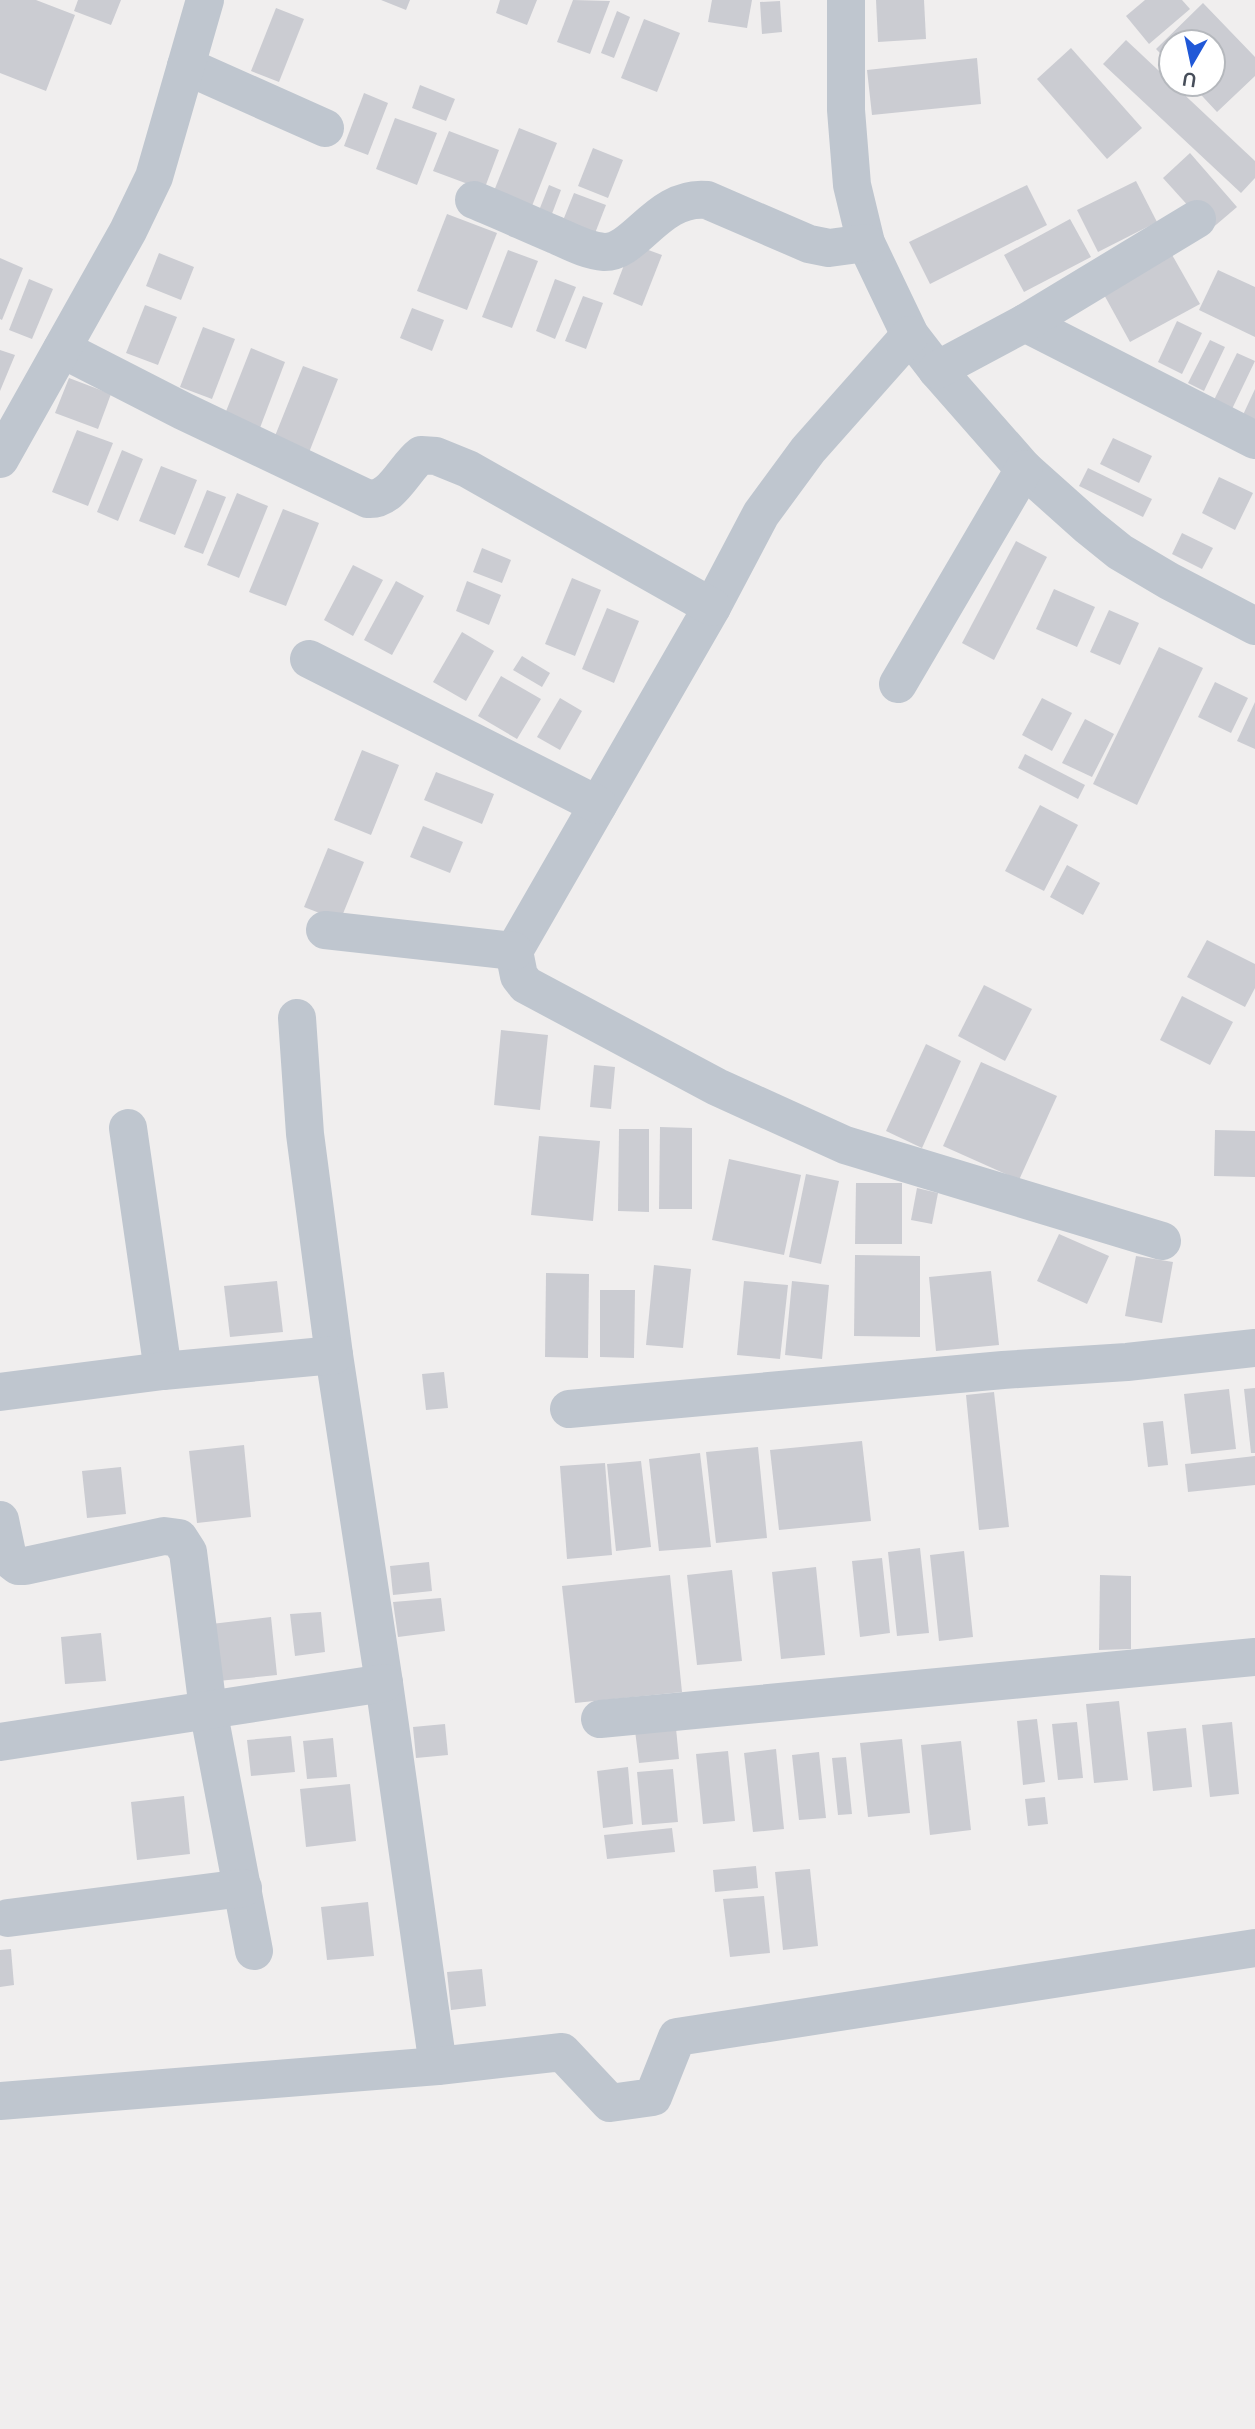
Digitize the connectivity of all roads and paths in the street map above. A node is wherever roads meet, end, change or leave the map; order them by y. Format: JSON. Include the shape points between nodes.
{"nodes":[{"id":1,"x":205,"y":0,"type":"edge"},
{"id":2,"x":846,"y":0,"type":"edge"},
{"id":3,"x":186,"y":66,"type":"junction"},
{"id":4,"x":325,"y":128,"type":"dead end"},
{"id":5,"x":474,"y":200,"type":"dead end"},
{"id":6,"x":1196,"y":219,"type":"dead end"},
{"id":7,"x":866,"y":243,"type":"junction"},
{"id":8,"x":1025,"y":323,"type":"junction"},
{"id":9,"x":910,"y":335,"type":"junction"},
{"id":10,"x":62,"y":349,"type":"junction"},
{"id":11,"x":937,"y":370,"type":"junction"},
{"id":12,"x":1255,"y":440,"type":"edge"},
{"id":13,"x":0,"y":459,"type":"edge"},
{"id":14,"x":1024,"y":469,"type":"junction"},
{"id":15,"x":712,"y":607,"type":"junction"},
{"id":16,"x":1255,"y":626,"type":"edge"},
{"id":17,"x":309,"y":659,"type":"dead end"},
{"id":18,"x":898,"y":684,"type":"dead end"},
{"id":19,"x":598,"y":805,"type":"junction"},
{"id":20,"x":326,"y":930,"type":"dead end"},
{"id":21,"x":514,"y":951,"type":"junction"},
{"id":22,"x":297,"y":1018,"type":"dead end"},
{"id":23,"x":128,"y":1128,"type":"dead end"},
{"id":24,"x":1161,"y":1241,"type":"dead end"},
{"id":25,"x":1255,"y":1348,"type":"edge"},
{"id":26,"x":334,"y":1354,"type":"junction"},
{"id":27,"x":163,"y":1371,"type":"junction"},
{"id":28,"x":0,"y":1392,"type":"edge"},
{"id":29,"x":569,"y":1409,"type":"dead end"},
{"id":30,"x":0,"y":1520,"type":"edge"},
{"id":31,"x":1255,"y":1657,"type":"edge"},
{"id":32,"x":384,"y":1683,"type":"junction"},
{"id":33,"x":208,"y":1709,"type":"junction"},
{"id":34,"x":600,"y":1719,"type":"dead end"},
{"id":35,"x":0,"y":1742,"type":"edge"},
{"id":36,"x":243,"y":1888,"type":"junction"},
{"id":37,"x":8,"y":1918,"type":"dead end"},
{"id":38,"x":1255,"y":1948,"type":"edge"},
{"id":39,"x":254,"y":1951,"type":"dead end"},
{"id":40,"x":438,"y":2066,"type":"junction"},
{"id":41,"x":0,"y":2101,"type":"edge"}],
"edges":[{"from":1,"to":3,"type":"street"},
{"from":2,"to":7,"type":"street","via":[[846,110],[852,185]]},
{"from":3,"to":4,"type":"street"},
{"from":3,"to":10,"type":"street","via":[[153,177]]},
{"from":5,"to":7,"type":"street","via":[[605,252],[623,246],[679,203],[695,199],[707,200],[808,244],[829,248]]},
{"from":6,"to":8,"type":"street"},
{"from":7,"to":9,"type":"street"},
{"from":8,"to":11,"type":"street"},
{"from":8,"to":12,"type":"street"},
{"from":9,"to":11,"type":"street"},
{"from":9,"to":15,"type":"street","via":[[808,450],[769,503]]},
{"from":10,"to":13,"type":"street"},
{"from":10,"to":15,"type":"street","via":[[368,499],[387,494],[421,455],[445,458]]},
{"from":11,"to":14,"type":"street"},
{"from":14,"to":16,"type":"street","via":[[1120,552]]},
{"from":14,"to":18,"type":"street"},
{"from":15,"to":19,"type":"street"},
{"from":17,"to":19,"type":"street"},
{"from":19,"to":21,"type":"street"},
{"from":20,"to":21,"type":"street"},
{"from":21,"to":24,"type":"street","via":[[519,976],[526,985],[783,1118],[845,1145]]},
{"from":22,"to":26,"type":"street","via":[[304,1134]]},
{"from":23,"to":27,"type":"street"},
{"from":25,"to":29,"type":"street"},
{"from":26,"to":27,"type":"street"},
{"from":26,"to":32,"type":"street"},
{"from":27,"to":28,"type":"street"},
{"from":30,"to":33,"type":"street","via":[[8,1558],[18,1566],[164,1536],[180,1538],[188,1552]]},
{"from":31,"to":34,"type":"street"},
{"from":32,"to":33,"type":"street"},
{"from":32,"to":40,"type":"street"},
{"from":33,"to":35,"type":"street"},
{"from":33,"to":36,"type":"street"},
{"from":36,"to":37,"type":"street"},
{"from":36,"to":39,"type":"street"},
{"from":38,"to":40,"type":"street","via":[[677,2037],[653,2097],[610,2103],[562,2052]]},
{"from":40,"to":41,"type":"street"}]}
